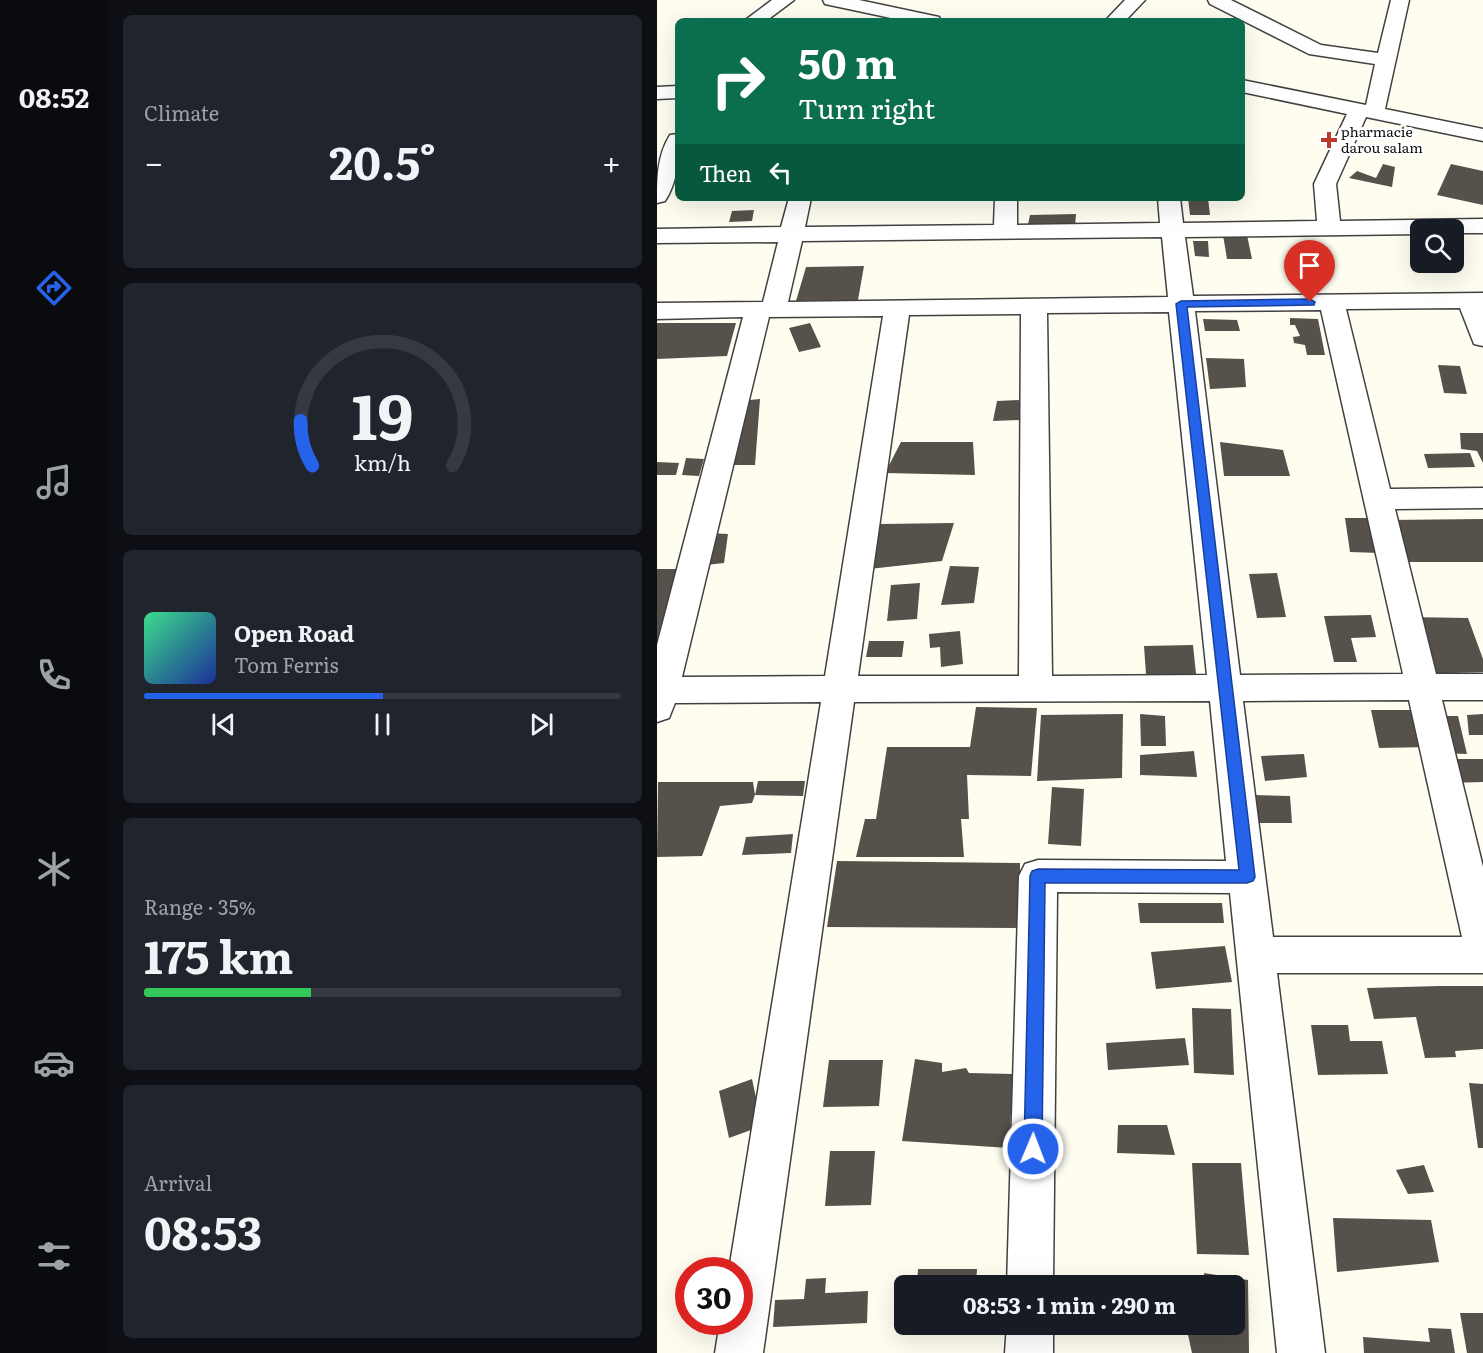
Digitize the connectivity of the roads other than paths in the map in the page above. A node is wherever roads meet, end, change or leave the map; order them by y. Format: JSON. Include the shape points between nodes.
{"nodes":[{"id":1,"x":785,"y":0,"type":"edge"},
{"id":2,"x":1136,"y":0,"type":"edge"},
{"id":3,"x":1400,"y":0,"type":"edge"},
{"id":4,"x":840,"y":1,"type":"edge"},
{"id":5,"x":1216,"y":4,"type":"edge"},
{"id":6,"x":758,"y":18,"type":"edge"},
{"id":7,"x":918,"y":18,"type":"edge"},
{"id":8,"x":1118,"y":18,"type":"edge"},
{"id":9,"x":1386,"y":60,"type":"junction"},
{"id":10,"x":1245,"y":87,"type":"edge"},
{"id":11,"x":675,"y":92,"type":"edge"},
{"id":12,"x":657,"y":93,"type":"edge"},
{"id":13,"x":1367,"y":112,"type":"junction"},
{"id":14,"x":1483,"y":135,"type":"edge"},
{"id":15,"x":675,"y":148,"type":"edge"},
{"id":16,"x":657,"y":196,"type":"edge"},
{"id":17,"x":798,"y":201,"type":"edge"},
{"id":18,"x":1007,"y":201,"type":"edge"},
{"id":19,"x":1171,"y":214,"type":"edge"},
{"id":20,"x":1483,"y":226,"type":"edge"},
{"id":21,"x":1329,"y":227,"type":"junction"},
{"id":22,"x":1005,"y":232,"type":"junction"},
{"id":23,"x":791,"y":234,"type":"junction"},
{"id":24,"x":657,"y":236,"type":"edge"},
{"id":25,"x":1476,"y":300,"type":"edge"},
{"id":26,"x":1332,"y":302,"type":"junction"},
{"id":27,"x":1181,"y":304,"type":"junction"},
{"id":28,"x":1034,"y":306,"type":"junction"},
{"id":29,"x":897,"y":308,"type":"junction"},
{"id":30,"x":766,"y":309,"type":"junction"},
{"id":31,"x":657,"y":311,"type":"edge"},
{"id":32,"x":1483,"y":338,"type":"edge"},
{"id":33,"x":1483,"y":498,"type":"edge"},
{"id":34,"x":1378,"y":499,"type":"junction"},
{"id":35,"x":1422,"y":687,"type":"junction"},
{"id":36,"x":1483,"y":687,"type":"edge"},
{"id":37,"x":1225,"y":688,"type":"junction"},
{"id":38,"x":1036,"y":689,"type":"junction"},
{"id":39,"x":839,"y":690,"type":"junction"},
{"id":40,"x":659,"y":697,"type":"edge"},
{"id":41,"x":1247,"y":877,"type":"junction"},
{"id":42,"x":1483,"y":946,"type":"edge"},
{"id":43,"x":1256,"y":955,"type":"junction"},
{"id":44,"x":1483,"y":955,"type":"edge"},
{"id":45,"x":1031,"y":1275,"type":"edge"},
{"id":46,"x":1030,"y":1335,"type":"edge"},
{"id":47,"x":739,"y":1353,"type":"edge"},
{"id":48,"x":1029,"y":1353,"type":"edge"},
{"id":49,"x":1302,"y":1353,"type":"edge"}],
"edges":[{"from":1,"to":6,"type":"street"},
{"from":2,"to":8,"type":"street"},
{"from":3,"to":9,"type":"street"},
{"from":4,"to":7,"type":"street"},
{"from":5,"to":9,"type":"street","via":[[1316,50]]},
{"from":9,"to":13,"type":"street"},
{"from":10,"to":13,"type":"street"},
{"from":11,"to":12,"type":"street"},
{"from":13,"to":14,"type":"street"},
{"from":13,"to":21,"type":"street","via":[[1325,184]]},
{"from":15,"to":16,"type":"street"},
{"from":17,"to":23,"type":"street"},
{"from":18,"to":22,"type":"street"},
{"from":19,"to":21,"type":"street"},
{"from":19,"to":22,"type":"street"},
{"from":19,"to":27,"type":"street"},
{"from":20,"to":21,"type":"street"},
{"from":22,"to":23,"type":"street"},
{"from":23,"to":24,"type":"street"},
{"from":23,"to":30,"type":"street"},
{"from":25,"to":26,"type":"street"},
{"from":25,"to":32,"type":"street"},
{"from":26,"to":27,"type":"street"},
{"from":26,"to":34,"type":"street"},
{"from":27,"to":28,"type":"street"},
{"from":27,"to":37,"type":"street"},
{"from":28,"to":29,"type":"street"},
{"from":28,"to":38,"type":"street"},
{"from":29,"to":30,"type":"street"},
{"from":29,"to":39,"type":"street"},
{"from":30,"to":31,"type":"street"},
{"from":30,"to":40,"type":"street"},
{"from":33,"to":34,"type":"street"},
{"from":34,"to":35,"type":"street"},
{"from":35,"to":36,"type":"street"},
{"from":35,"to":37,"type":"street"},
{"from":35,"to":42,"type":"street"},
{"from":37,"to":38,"type":"street"},
{"from":37,"to":41,"type":"street"},
{"from":38,"to":39,"type":"street"},
{"from":39,"to":40,"type":"street"},
{"from":39,"to":47,"type":"street"},
{"from":41,"to":43,"type":"street"},
{"from":41,"to":45,"type":"street","via":[[1038,876]]},
{"from":43,"to":44,"type":"street"},
{"from":43,"to":49,"type":"street"},
{"from":46,"to":48,"type":"street"}]}
